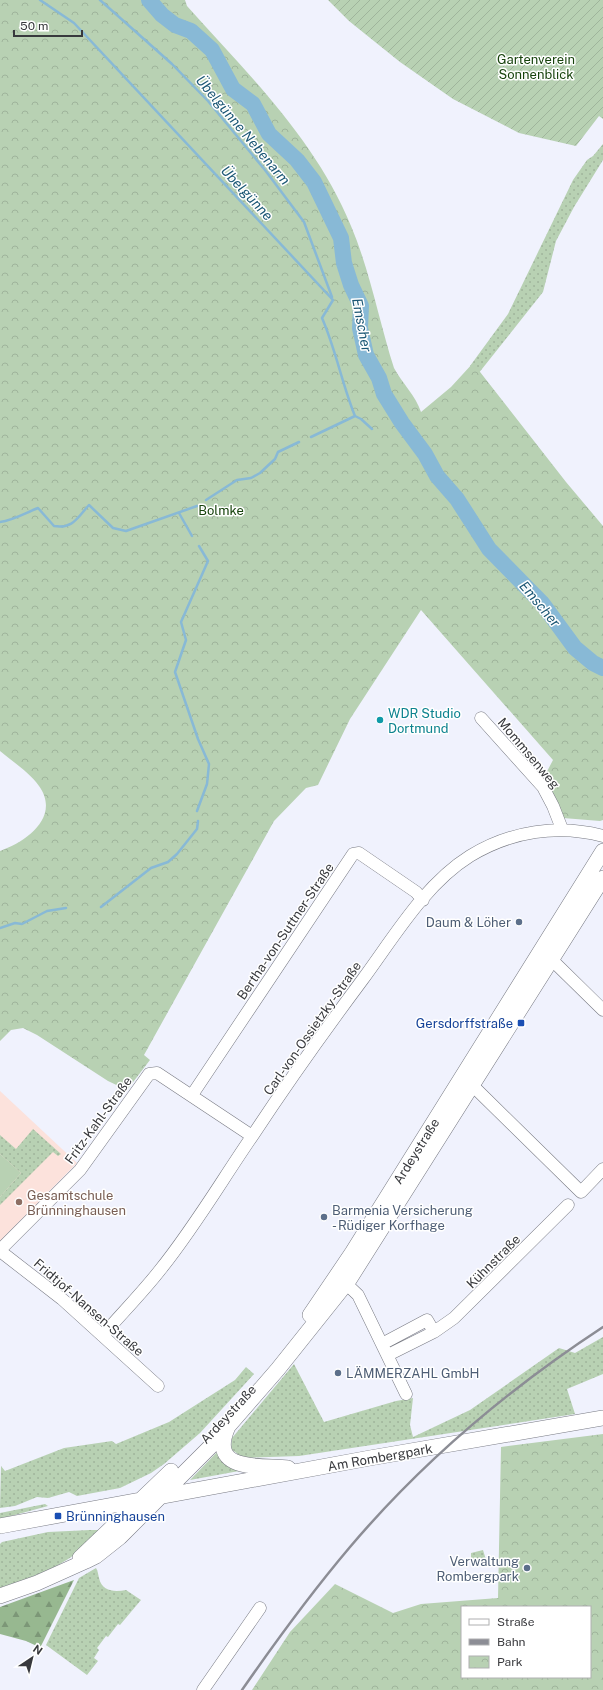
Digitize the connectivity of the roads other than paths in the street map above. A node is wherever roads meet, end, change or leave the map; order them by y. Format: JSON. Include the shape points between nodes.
{"nodes":[{"id":1,"x":481,"y":718,"type":"dead end"},
{"id":2,"x":562,"y":829,"type":"junction"},
{"id":3,"x":603,"y":836,"type":"edge"},
{"id":4,"x":603,"y":851,"type":"edge"},
{"id":5,"x":603,"y":878,"type":"edge"},
{"id":6,"x":423,"y":900,"type":"junction"},
{"id":7,"x":552,"y":960,"type":"junction"},
{"id":8,"x":603,"y":1010,"type":"edge"},
{"id":9,"x":473,"y":1086,"type":"junction"},
{"id":10,"x":192,"y":1095,"type":"junction"},
{"id":11,"x":252,"y":1136,"type":"junction"},
{"id":12,"x":603,"y":1169,"type":"edge"},
{"id":13,"x":568,"y":1205,"type":"dead end"},
{"id":14,"x":0,"y":1250,"type":"edge"},
{"id":15,"x":342,"y":1279,"type":"junction"},
{"id":16,"x":434,"y":1332,"type":"junction"},
{"id":17,"x":103,"y":1335,"type":"junction"},
{"id":18,"x":382,"y":1344,"type":"junction"},
{"id":19,"x":388,"y":1355,"type":"junction"},
{"id":20,"x":158,"y":1386,"type":"dead end"},
{"id":21,"x":406,"y":1394,"type":"dead end"},
{"id":22,"x":603,"y":1418,"type":"edge"},
{"id":23,"x":227,"y":1429,"type":"junction"},
{"id":24,"x":307,"y":1470,"type":"junction"},
{"id":25,"x":158,"y":1498,"type":"junction"},
{"id":26,"x":138,"y":1502,"type":"junction"},
{"id":27,"x":0,"y":1526,"type":"edge"},
{"id":28,"x":71,"y":1568,"type":"junction"},
{"id":29,"x":0,"y":1596,"type":"edge"},
{"id":30,"x":260,"y":1608,"type":"dead end"},
{"id":31,"x":203,"y":1690,"type":"edge"}],
"edges":[{"from":1,"to":2,"type":"street","name":"Mommsenweg","via":[[543,787],[554,806]]},
{"from":2,"to":3,"type":"street","name":"Carl-von-Ossietzky-Straße"},
{"from":2,"to":6,"type":"street","name":"Carl-von-Ossietzky-Straße","via":[[526,833],[470,856]]},
{"from":4,"to":15,"type":"main road","name":"Ardeystraße"},
{"from":5,"to":7,"type":"main road","name":"Ardeystraße"},
{"from":6,"to":10,"type":"street","name":"Bertha-von-Suttner-Straße","via":[[416,892],[359,853],[354,854]]},
{"from":6,"to":11,"type":"street","name":"Carl-von-Ossietzky-Straße","via":[[327,1028]]},
{"from":7,"to":8,"type":"street"},
{"from":7,"to":9,"type":"main road","name":"Ardeystraße"},
{"from":9,"to":12,"type":"street","via":[[581,1192]]},
{"from":9,"to":15,"type":"main road","name":"Ardeystraße"},
{"from":10,"to":11,"type":"street"},
{"from":10,"to":14,"type":"street","name":"Fritz-Kahl-Straße","via":[[157,1073],[149,1074],[80,1170]]},
{"from":11,"to":17,"type":"street","name":"Carl-von-Ossietzky-Straße","via":[[160,1270]]},
{"from":13,"to":16,"type":"street","name":"Kühnstraße","via":[[475,1299]]},
{"from":14,"to":17,"type":"street","name":"Fridtjof-Nansen-Straße"},
{"from":15,"to":18,"type":"street","via":[[358,1295]]},
{"from":15,"to":23,"type":"main road","name":"Ardeystraße","via":[[283,1363]]},
{"from":15,"to":26,"type":"main road","name":"Ardeystraße","via":[[229,1415]]},
{"from":16,"to":18,"type":"street","via":[[427,1320]]},
{"from":16,"to":19,"type":"street","name":"Kühnstraße"},
{"from":17,"to":20,"type":"street","name":"Fridtjof-Nansen-Straße"},
{"from":18,"to":19,"type":"street"},
{"from":19,"to":21,"type":"street"},
{"from":22,"to":24,"type":"main road","name":"Am Rombergpark"},
{"from":23,"to":24,"type":"main road","name":"Ardeystraße","via":[[223,1446],[228,1458],[234,1462]]},
{"from":23,"to":25,"type":"main road","name":"Ardeystraße"},
{"from":24,"to":25,"type":"main road","name":"Am Rombergpark"},
{"from":25,"to":26,"type":"main road","name":"Am Rombergpark"},
{"from":25,"to":28,"type":"main road","name":"Ardeystraße","via":[[114,1542],[96,1556]]},
{"from":26,"to":27,"type":"main road","name":"Am Rombergpark"},
{"from":26,"to":28,"type":"main road","name":"Ardeystraße"},
{"from":28,"to":29,"type":"main road","name":"Ardeystraße"},
{"from":30,"to":31,"type":"street"}]}
